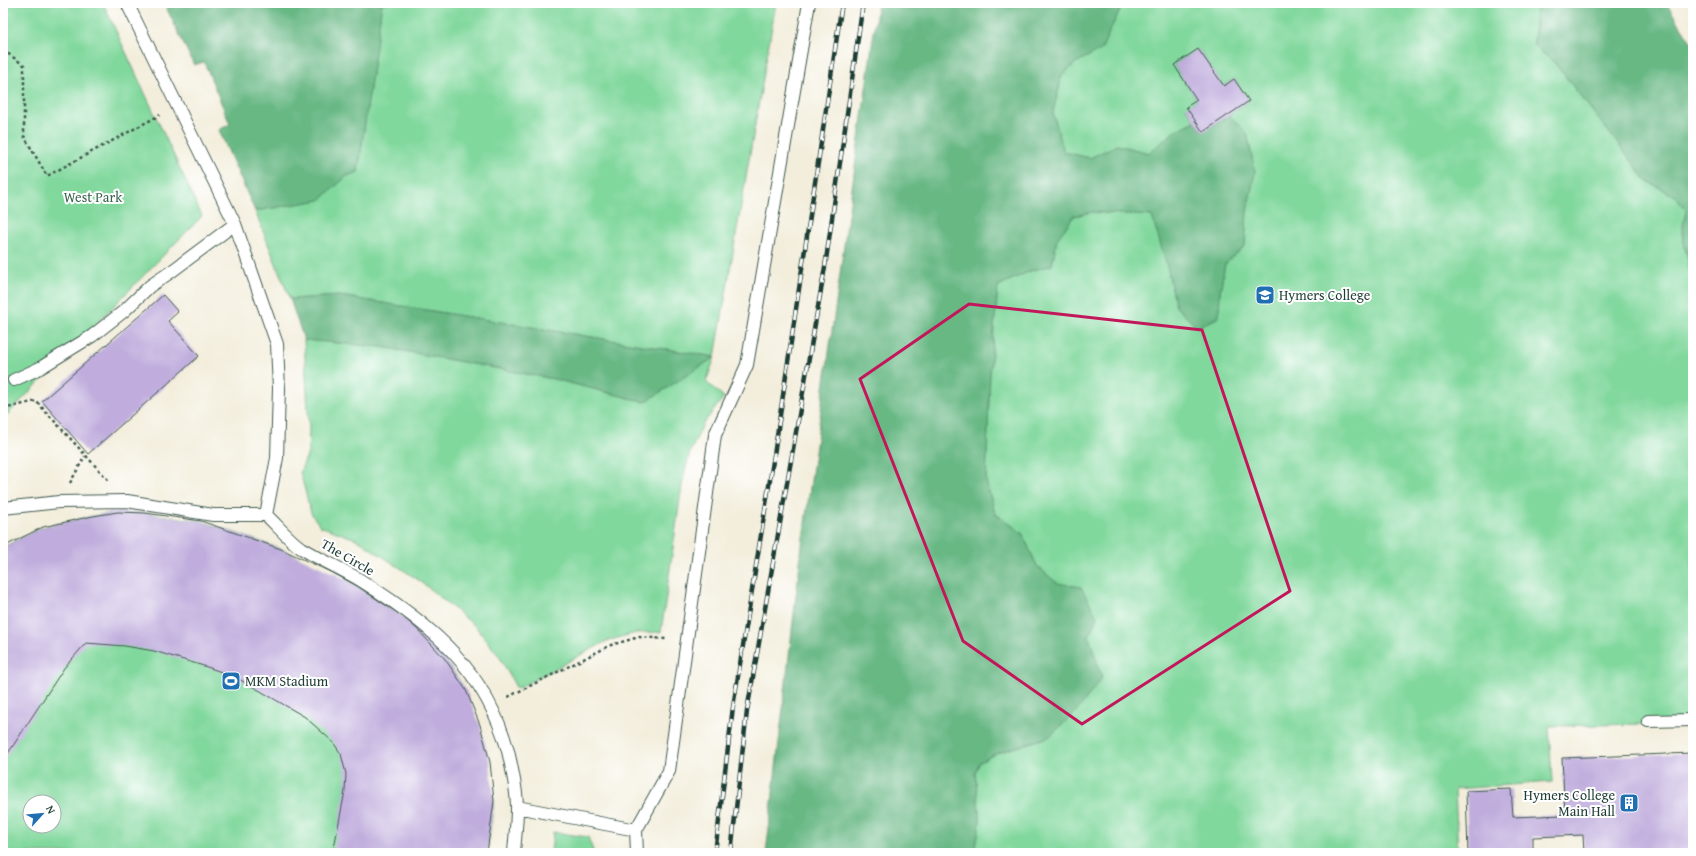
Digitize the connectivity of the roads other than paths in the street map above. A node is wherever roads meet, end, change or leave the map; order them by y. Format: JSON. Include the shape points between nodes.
{"nodes":[{"id":1,"x":127,"y":3,"type":"edge"},
{"id":2,"x":808,"y":3,"type":"edge"},
{"id":3,"x":235,"y":224,"type":"junction"},
{"id":4,"x":14,"y":380,"type":"dead end"},
{"id":5,"x":3,"y":508,"type":"edge"},
{"id":6,"x":266,"y":515,"type":"junction"},
{"id":7,"x":1693,"y":720,"type":"edge"},
{"id":8,"x":1648,"y":721,"type":"dead end"},
{"id":9,"x":517,"y":807,"type":"junction"},
{"id":10,"x":636,"y":830,"type":"junction"},
{"id":11,"x":514,"y":853,"type":"edge"},
{"id":12,"x":638,"y":853,"type":"edge"}],
"edges":[{"from":1,"to":3,"type":"lane"},
{"from":2,"to":10,"type":"lane","via":[[747,365],[715,435],[669,771]]},
{"from":3,"to":4,"type":"lane","via":[[150,286],[92,336],[40,368]]},
{"from":3,"to":6,"type":"lane","via":[[278,344],[277,458]]},
{"from":5,"to":6,"type":"lane","via":[[59,502],[128,501],[213,515]]},
{"from":6,"to":9,"type":"lane","name":"The Circle","via":[[300,547],[364,583],[420,620],[457,655],[492,706],[513,770]]},
{"from":7,"to":8,"type":"lane"},
{"from":9,"to":10,"type":"lane"},
{"from":9,"to":11,"type":"lane","name":"The Circle"},
{"from":10,"to":12,"type":"lane"}]}
